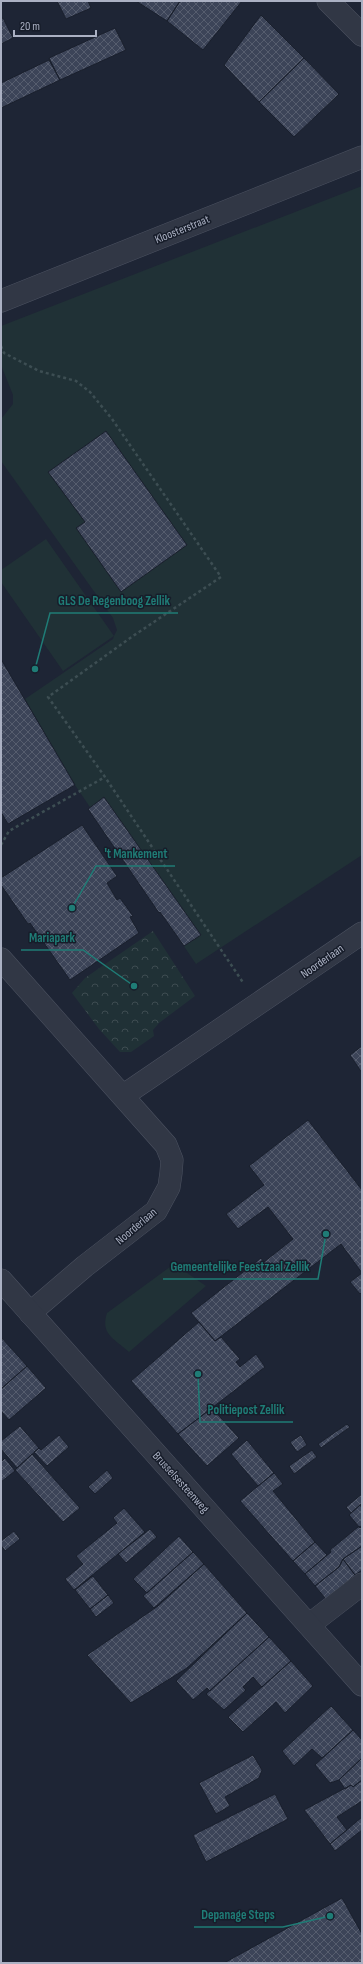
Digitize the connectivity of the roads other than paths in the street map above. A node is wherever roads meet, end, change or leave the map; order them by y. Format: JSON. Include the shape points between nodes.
{"nodes":[{"id":1,"x":328,"y":1,"type":"edge"},
{"id":2,"x":362,"y":35,"type":"edge"},
{"id":3,"x":362,"y":157,"type":"edge"},
{"id":4,"x":1,"y":301,"type":"edge"},
{"id":5,"x":362,"y":933,"type":"edge"},
{"id":6,"x":1,"y":959,"type":"edge"},
{"id":7,"x":124,"y":1095,"type":"junction"},
{"id":8,"x":1,"y":1280,"type":"edge"},
{"id":9,"x":30,"y":1313,"type":"junction"},
{"id":10,"x":362,"y":1584,"type":"edge"},
{"id":11,"x":309,"y":1625,"type":"junction"},
{"id":12,"x":362,"y":1685,"type":"edge"}],
"edges":[{"from":1,"to":2,"type":"street"},
{"from":3,"to":4,"type":"street","name":"Kloosterstraat"},
{"from":5,"to":7,"type":"street","name":"Noorderlaan"},
{"from":6,"to":7,"type":"street","name":"Noorderlaan"},
{"from":7,"to":9,"type":"street","name":"Noorderlaan","via":[[166,1145],[172,1160],[169,1187],[156,1211]]},
{"from":8,"to":9,"type":"street","name":"Brusselsesteenweg"},
{"from":9,"to":11,"type":"street","name":"Brusselsesteenweg"},
{"from":10,"to":11,"type":"street"},
{"from":11,"to":12,"type":"street","name":"Brusselsesteenweg"}]}
